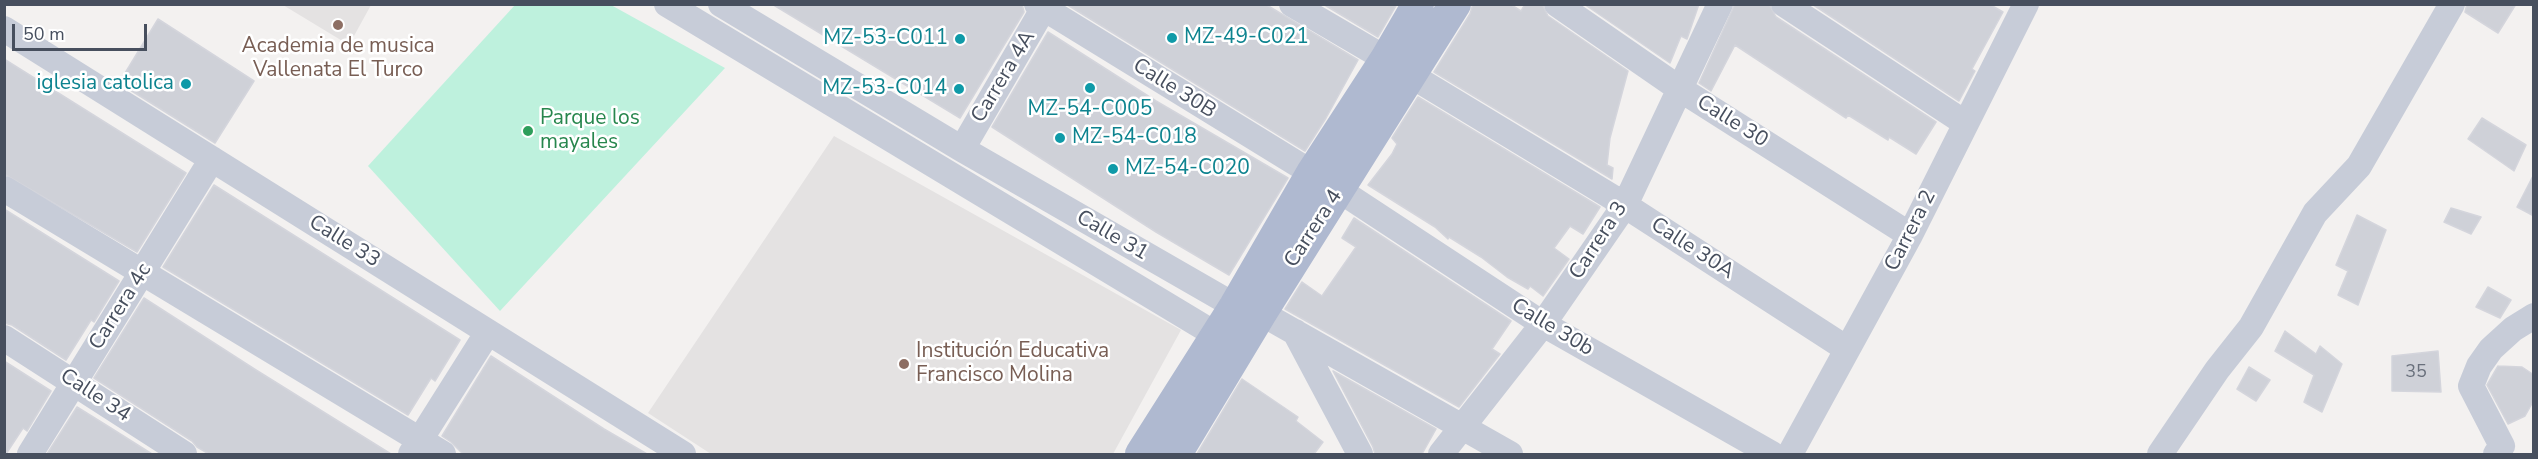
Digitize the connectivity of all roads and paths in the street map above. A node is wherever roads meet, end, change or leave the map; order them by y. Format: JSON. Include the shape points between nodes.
{"nodes":[{"id":1,"x":668,"y":4,"type":"edge"},
{"id":2,"x":721,"y":4,"type":"edge"},
{"id":3,"x":1292,"y":4,"type":"edge"},
{"id":4,"x":1418,"y":4,"type":"edge"},
{"id":5,"x":1455,"y":4,"type":"edge"},
{"id":6,"x":1557,"y":4,"type":"edge"},
{"id":7,"x":1720,"y":4,"type":"edge"},
{"id":8,"x":1784,"y":4,"type":"edge"},
{"id":9,"x":2452,"y":4,"type":"edge"},
{"id":10,"x":1043,"y":6,"type":"edge"},
{"id":11,"x":2020,"y":7,"type":"edge"},
{"id":12,"x":4,"y":29,"type":"edge"},
{"id":13,"x":1386,"y":59,"type":"junction"},
{"id":14,"x":1412,"y":76,"type":"junction"},
{"id":15,"x":1680,"y":89,"type":"junction"},
{"id":16,"x":1965,"y":123,"type":"junction"},
{"id":17,"x":962,"y":149,"type":"junction"},
{"id":18,"x":212,"y":159,"type":"junction"},
{"id":19,"x":1312,"y":173,"type":"junction"},
{"id":20,"x":4,"y":189,"type":"edge"},
{"id":21,"x":1339,"y":190,"type":"junction"},
{"id":22,"x":1625,"y":205,"type":"junction"},
{"id":23,"x":1910,"y":235,"type":"junction"},
{"id":24,"x":142,"y":273,"type":"junction"},
{"id":25,"x":1248,"y":309,"type":"junction"},
{"id":26,"x":2534,"y":316,"type":"edge"},
{"id":27,"x":1543,"y":324,"type":"junction"},
{"id":28,"x":488,"y":332,"type":"junction"},
{"id":29,"x":1295,"y":332,"type":"junction"},
{"id":30,"x":4,"y":338,"type":"edge"},
{"id":31,"x":1228,"y":342,"type":"junction"},
{"id":32,"x":1847,"y":350,"type":"junction"},
{"id":33,"x":74,"y":381,"type":"junction"},
{"id":34,"x":1463,"y":428,"type":"junction"},
{"id":35,"x":416,"y":447,"type":"edge"},
{"id":36,"x":30,"y":454,"type":"edge"},
{"id":37,"x":184,"y":454,"type":"edge"},
{"id":38,"x":443,"y":454,"type":"edge"},
{"id":39,"x":683,"y":454,"type":"edge"},
{"id":40,"x":1141,"y":454,"type":"edge"},
{"id":41,"x":1176,"y":454,"type":"edge"},
{"id":42,"x":1360,"y":454,"type":"edge"},
{"id":43,"x":1441,"y":454,"type":"edge"},
{"id":44,"x":1510,"y":454,"type":"edge"},
{"id":45,"x":1772,"y":454,"type":"edge"},
{"id":46,"x":1790,"y":454,"type":"edge"},
{"id":47,"x":2160,"y":454,"type":"edge"},
{"id":48,"x":2496,"y":454,"type":"edge"}],
"edges":[{"from":1,"to":31,"type":"street","name":"Calle 31"},
{"from":2,"to":17,"type":"street","name":"Calle 31"},
{"from":3,"to":13,"type":"street"},
{"from":4,"to":13,"type":"main road","name":"Carrera 4"},
{"from":5,"to":14,"type":"main road","name":"Carrera 4"},
{"from":6,"to":15,"type":"street","name":"Calle 30"},
{"from":7,"to":15,"type":"street","name":"Carrera 3"},
{"from":8,"to":16,"type":"street"},
{"from":9,"to":47,"type":"street","via":[[2359,166],[2315,213],[2251,327]]},
{"from":10,"to":17,"type":"street","name":"Carrera 4A"},
{"from":10,"to":19,"type":"street","name":"Calle 30B"},
{"from":11,"to":16,"type":"street","name":"Carrera 2"},
{"from":12,"to":18,"type":"street","name":"Calle 33"},
{"from":13,"to":19,"type":"main road","name":"Carrera 4"},
{"from":14,"to":21,"type":"main road","name":"Carrera 4"},
{"from":14,"to":22,"type":"street","name":"Calle 30A"},
{"from":15,"to":22,"type":"street","name":"Carrera 3"},
{"from":15,"to":23,"type":"street","name":"Calle 30"},
{"from":16,"to":23,"type":"street","name":"Carrera 2"},
{"from":17,"to":25,"type":"street","name":"Calle 31"},
{"from":18,"to":24,"type":"street","name":"Carrera 4c"},
{"from":18,"to":28,"type":"street","name":"Calle 33"},
{"from":19,"to":25,"type":"main road","name":"Carrera 4"},
{"from":20,"to":24,"type":"street"},
{"from":21,"to":25,"type":"main road","name":"Carrera 4"},
{"from":21,"to":27,"type":"street","name":"Calle 30b"},
{"from":22,"to":27,"type":"street","name":"Carrera 3"},
{"from":22,"to":32,"type":"street","name":"Calle 30A"},
{"from":23,"to":32,"type":"street","name":"Carrera 2"},
{"from":24,"to":33,"type":"street","name":"Carrera 4c"},
{"from":24,"to":35,"type":"street"},
{"from":25,"to":29,"type":"street","name":"Calle 31"},
{"from":25,"to":31,"type":"main road","name":"Carrera 4"},
{"from":26,"to":48,"type":"street","via":[[2491,348],[2471,386],[2502,446]]},
{"from":27,"to":34,"type":"street","name":"Carrera 3"},
{"from":27,"to":45,"type":"street","name":"Calle 30b"},
{"from":28,"to":35,"type":"street"},
{"from":28,"to":39,"type":"street","name":"Calle 33"},
{"from":29,"to":34,"type":"street","name":"Calle 31"},
{"from":29,"to":42,"type":"street"},
{"from":30,"to":33,"type":"street","name":"Calle 34"},
{"from":31,"to":40,"type":"main road","name":"Carrera 4"},
{"from":31,"to":41,"type":"main road","name":"Carrera 4"},
{"from":32,"to":46,"type":"street","name":"Carrera 2"},
{"from":33,"to":36,"type":"street","name":"Carrera 4c"},
{"from":33,"to":37,"type":"street","name":"Calle 34"},
{"from":34,"to":43,"type":"street","name":"Carrera 3"},
{"from":34,"to":44,"type":"street","name":"Calle 31"},
{"from":35,"to":38,"type":"street"}]}
